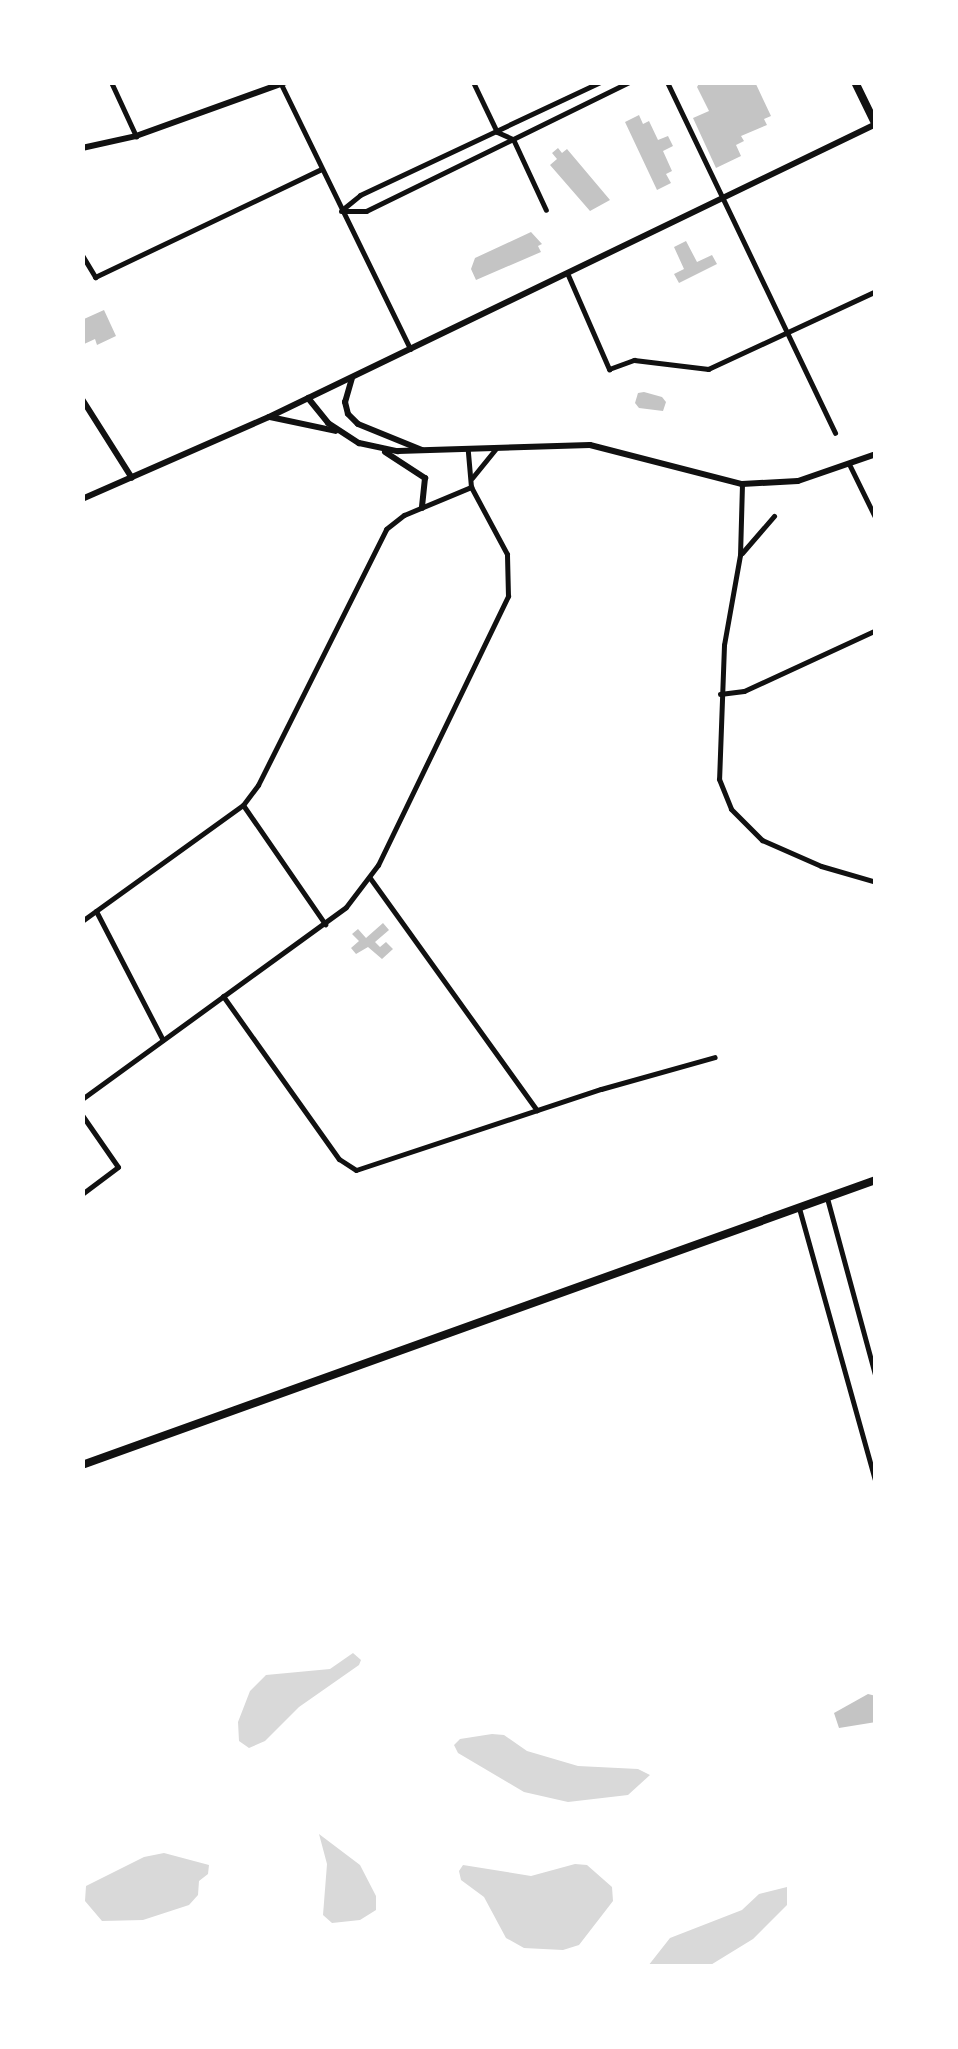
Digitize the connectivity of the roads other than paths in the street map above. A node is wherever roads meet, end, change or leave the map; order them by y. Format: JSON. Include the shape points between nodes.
{"nodes":[{"id":1,"x":111,"y":82,"type":"edge"},
{"id":2,"x":473,"y":82,"type":"edge"},
{"id":3,"x":600,"y":82,"type":"edge"},
{"id":4,"x":629,"y":82,"type":"edge"},
{"id":5,"x":667,"y":82,"type":"edge"},
{"id":6,"x":855,"y":82,"type":"edge"},
{"id":7,"x":283,"y":83,"type":"edge"},
{"id":8,"x":875,"y":124,"type":"edge"},
{"id":9,"x":497,"y":132,"type":"junction"},
{"id":10,"x":136,"y":136,"type":"junction"},
{"id":11,"x":513,"y":140,"type":"junction"},
{"id":12,"x":82,"y":148,"type":"edge"},
{"id":13,"x":321,"y":169,"type":"junction"},
{"id":14,"x":722,"y":198,"type":"junction"},
{"id":15,"x":546,"y":210,"type":"dead end"},
{"id":16,"x":341,"y":211,"type":"junction"},
{"id":17,"x":82,"y":255,"type":"edge"},
{"id":18,"x":568,"y":274,"type":"junction"},
{"id":19,"x":876,"y":290,"type":"edge"},
{"id":20,"x":785,"y":334,"type":"junction"},
{"id":21,"x":410,"y":349,"type":"junction"},
{"id":22,"x":352,"y":378,"type":"junction"},
{"id":23,"x":308,"y":398,"type":"junction"},
{"id":24,"x":82,"y":399,"type":"edge"},
{"id":25,"x":269,"y":417,"type":"junction"},
{"id":26,"x":343,"y":433,"type":"junction"},
{"id":27,"x":834,"y":433,"type":"dead end"},
{"id":28,"x":496,"y":447,"type":"junction"},
{"id":29,"x":379,"y":449,"type":"junction"},
{"id":30,"x":468,"y":449,"type":"junction"},
{"id":31,"x":423,"y":451,"type":"junction"},
{"id":32,"x":876,"y":454,"type":"edge"},
{"id":33,"x":850,"y":466,"type":"junction"},
{"id":34,"x":132,"y":478,"type":"junction"},
{"id":35,"x":471,"y":484,"type":"junction"},
{"id":36,"x":742,"y":484,"type":"junction"},
{"id":37,"x":82,"y":498,"type":"edge"},
{"id":38,"x":422,"y":508,"type":"junction"},
{"id":39,"x":774,"y":516,"type":"dead end"},
{"id":40,"x":876,"y":520,"type":"edge"},
{"id":41,"x":740,"y":555,"type":"junction"},
{"id":42,"x":876,"y":630,"type":"edge"},
{"id":43,"x":720,"y":694,"type":"junction"},
{"id":44,"x":243,"y":805,"type":"junction"},
{"id":45,"x":370,"y":878,"type":"junction"},
{"id":46,"x":876,"y":882,"type":"edge"},
{"id":47,"x":96,"y":911,"type":"junction"},
{"id":48,"x":82,"y":921,"type":"edge"},
{"id":49,"x":325,"y":924,"type":"junction"},
{"id":50,"x":224,"y":996,"type":"junction"},
{"id":51,"x":162,"y":1040,"type":"junction"},
{"id":52,"x":715,"y":1057,"type":"dead end"},
{"id":53,"x":82,"y":1099,"type":"edge"},
{"id":54,"x":537,"y":1110,"type":"junction"},
{"id":55,"x":82,"y":1114,"type":"edge"},
{"id":56,"x":876,"y":1180,"type":"edge"},
{"id":57,"x":82,"y":1194,"type":"edge"},
{"id":58,"x":827,"y":1198,"type":"junction"},
{"id":59,"x":799,"y":1208,"type":"junction"},
{"id":60,"x":876,"y":1378,"type":"edge"},
{"id":61,"x":82,"y":1465,"type":"edge"},
{"id":62,"x":876,"y":1484,"type":"edge"}],
"edges":[{"from":1,"to":10,"type":"street"},
{"from":2,"to":9,"type":"street"},
{"from":3,"to":9,"type":"street"},
{"from":4,"to":11,"type":"street"},
{"from":5,"to":14,"type":"street"},
{"from":6,"to":8,"type":"main road"},
{"from":7,"to":10,"type":"street"},
{"from":7,"to":13,"type":"street"},
{"from":8,"to":14,"type":"street"},
{"from":9,"to":11,"type":"street"},
{"from":9,"to":16,"type":"street","via":[[360,195]]},
{"from":10,"to":12,"type":"street"},
{"from":11,"to":15,"type":"street"},
{"from":11,"to":16,"type":"street","via":[[366,211]]},
{"from":13,"to":16,"type":"street"},
{"from":13,"to":17,"type":"street","via":[[95,277]]},
{"from":14,"to":18,"type":"street"},
{"from":14,"to":20,"type":"street"},
{"from":16,"to":21,"type":"street"},
{"from":18,"to":20,"type":"street","via":[[609,369],[634,360],[708,369]]},
{"from":18,"to":21,"type":"street"},
{"from":19,"to":20,"type":"street"},
{"from":20,"to":27,"type":"street"},
{"from":21,"to":22,"type":"street"},
{"from":22,"to":23,"type":"street"},
{"from":22,"to":31,"type":"street","via":[[348,414]]},
{"from":23,"to":25,"type":"street"},
{"from":23,"to":26,"type":"street"},
{"from":24,"to":34,"type":"street"},
{"from":25,"to":26,"type":"street"},
{"from":25,"to":34,"type":"street"},
{"from":26,"to":29,"type":"street"},
{"from":28,"to":30,"type":"street"},
{"from":28,"to":35,"type":"street"},
{"from":28,"to":36,"type":"street","via":[[590,445]]},
{"from":29,"to":31,"type":"street"},
{"from":29,"to":38,"type":"street","via":[[425,478]]},
{"from":30,"to":31,"type":"street"},
{"from":30,"to":35,"type":"street"},
{"from":32,"to":33,"type":"street"},
{"from":33,"to":36,"type":"street","via":[[798,481]]},
{"from":33,"to":40,"type":"street"},
{"from":34,"to":37,"type":"street"},
{"from":35,"to":38,"type":"street"},
{"from":35,"to":45,"type":"street","via":[[507,554],[508,596]]},
{"from":36,"to":41,"type":"street"},
{"from":38,"to":44,"type":"street","via":[[395,520],[372,549]]},
{"from":39,"to":41,"type":"street"},
{"from":41,"to":43,"type":"street"},
{"from":42,"to":43,"type":"street","via":[[744,691]]},
{"from":43,"to":46,"type":"street","via":[[719,779],[744,826],[791,855]]},
{"from":44,"to":47,"type":"street"},
{"from":44,"to":49,"type":"street"},
{"from":45,"to":49,"type":"street"},
{"from":45,"to":54,"type":"street"},
{"from":47,"to":48,"type":"street"},
{"from":47,"to":51,"type":"street"},
{"from":49,"to":50,"type":"street"},
{"from":50,"to":51,"type":"street"},
{"from":50,"to":54,"type":"street","via":[[346,1167],[368,1170]]},
{"from":51,"to":53,"type":"street"},
{"from":52,"to":54,"type":"street"},
{"from":55,"to":57,"type":"street","via":[[118,1168]]},
{"from":56,"to":58,"type":"main road"},
{"from":58,"to":59,"type":"main road"},
{"from":58,"to":60,"type":"street"},
{"from":59,"to":61,"type":"main road"},
{"from":59,"to":62,"type":"street"}]}
